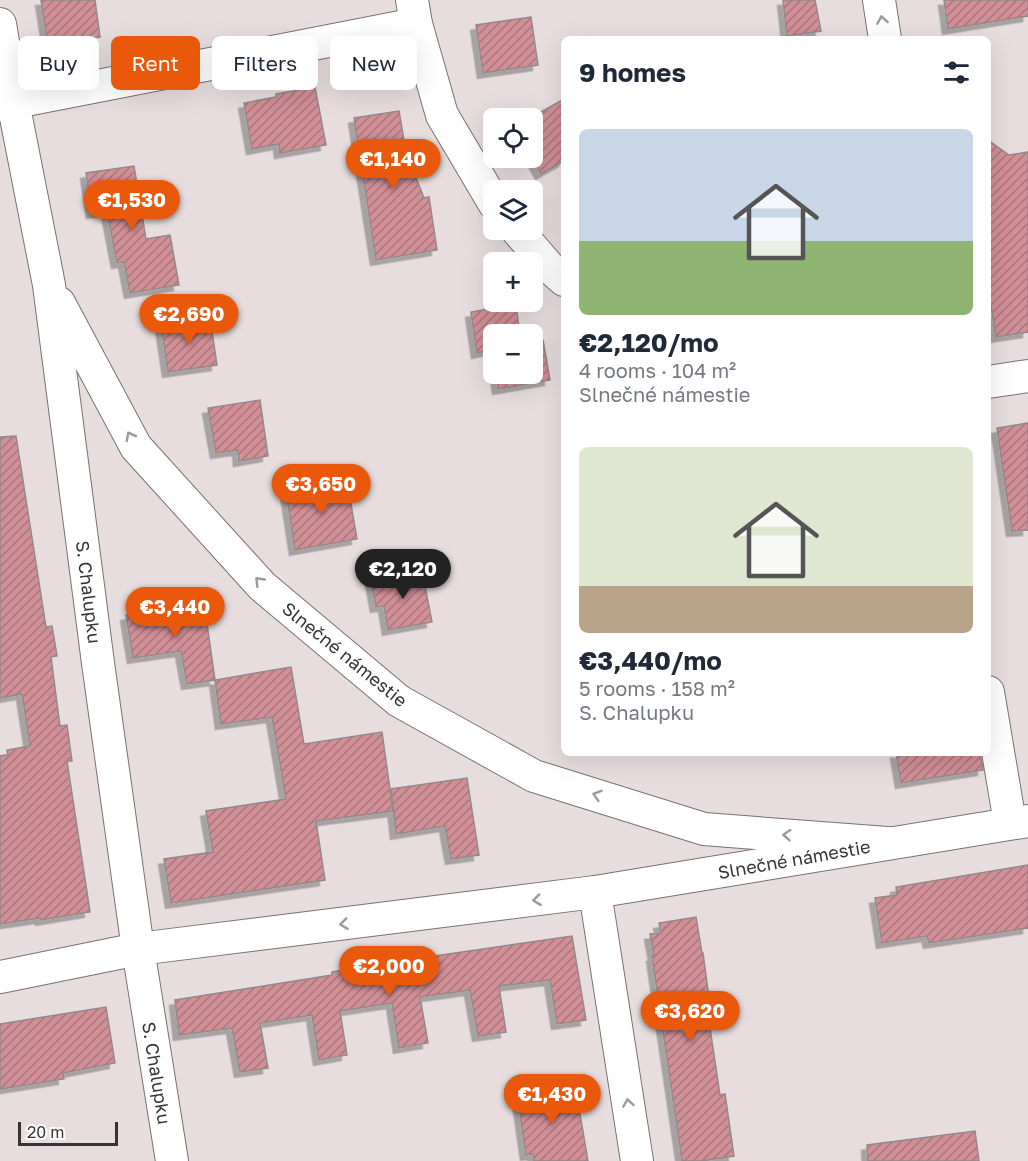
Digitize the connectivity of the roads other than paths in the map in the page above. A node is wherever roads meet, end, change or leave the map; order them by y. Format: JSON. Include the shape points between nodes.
{"nodes":[{"id":1,"x":879,"y":0,"type":"edge"},
{"id":2,"x":414,"y":12,"type":"edge"},
{"id":3,"x":0,"y":24,"type":"edge"},
{"id":4,"x":885,"y":36,"type":"edge"},
{"id":5,"x":7,"y":104,"type":"edge"},
{"id":6,"x":483,"y":184,"type":"edge"},
{"id":7,"x":526,"y":240,"type":"edge"},
{"id":8,"x":561,"y":277,"type":"edge"},
{"id":9,"x":49,"y":285,"type":"junction"},
{"id":10,"x":1028,"y":376,"type":"edge"},
{"id":11,"x":991,"y":382,"type":"edge"},
{"id":12,"x":991,"y":705,"type":"edge"},
{"id":13,"x":1019,"y":822,"type":"edge"},
{"id":14,"x":887,"y":843,"type":"junction"},
{"id":15,"x":595,"y":892,"type":"junction"},
{"id":16,"x":138,"y":949,"type":"junction"},
{"id":17,"x":0,"y":977,"type":"edge"},
{"id":18,"x":172,"y":1161,"type":"edge"},
{"id":19,"x":637,"y":1161,"type":"edge"}],
"edges":[{"from":4,"to":1,"type":"street","one_way":true},
{"from":2,"to":5,"type":"street"},
{"from":2,"to":6,"type":"street","via":[[442,115]]},
{"from":3,"to":5,"type":"street","name":"S. Chalupku"},
{"from":5,"to":9,"type":"street","name":"S. Chalupku"},
{"from":7,"to":8,"type":"street"},
{"from":14,"to":9,"type":"street","name":"Slnečné námestie","one_way":true,"via":[[704,829],[534,776],[399,701],[262,586],[136,447]]},
{"from":9,"to":16,"type":"street","name":"S. Chalupku"},
{"from":10,"to":11,"type":"street"},
{"from":12,"to":13,"type":"street"},
{"from":13,"to":14,"type":"street","name":"Slnečné námestie"},
{"from":14,"to":15,"type":"street","name":"Slnečné námestie"},
{"from":15,"to":16,"type":"street","name":"Slnečné námestie","one_way":true},
{"from":19,"to":15,"type":"street","one_way":true},
{"from":16,"to":17,"type":"street","name":"Slnečné námestie"},
{"from":16,"to":18,"type":"street","name":"S. Chalupku"}]}
